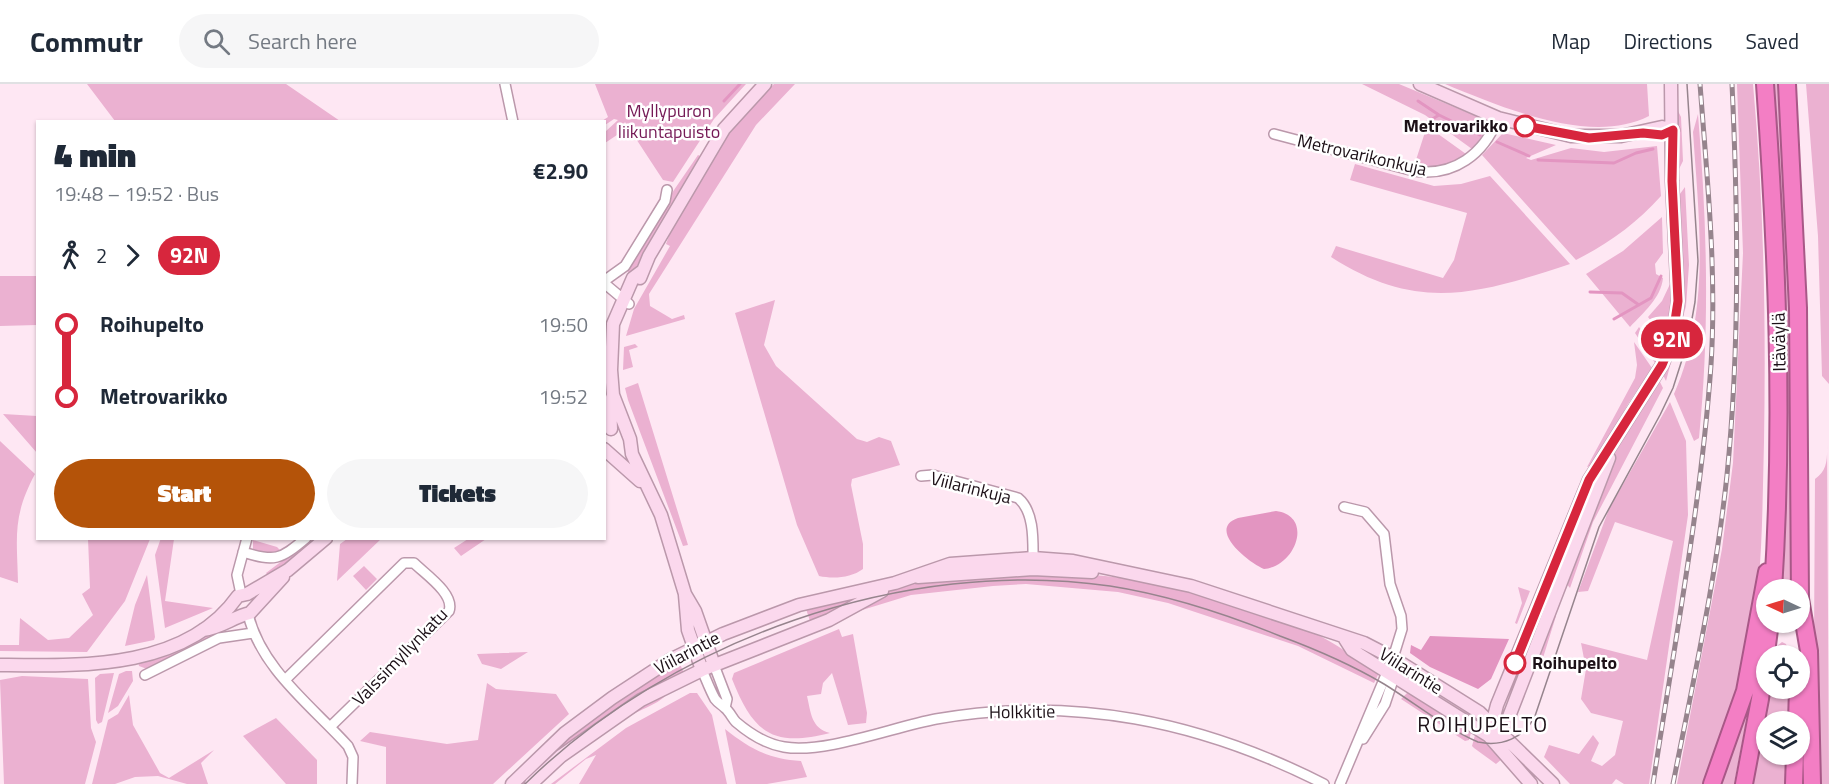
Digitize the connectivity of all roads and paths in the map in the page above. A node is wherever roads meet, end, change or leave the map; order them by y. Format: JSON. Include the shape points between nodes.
{"nodes":[{"id":1,"x":505,"y":84,"type":"edge"},
{"id":2,"x":765,"y":84,"type":"edge"},
{"id":3,"x":1419,"y":84,"type":"edge"},
{"id":4,"x":1671,"y":84,"type":"edge"},
{"id":5,"x":1765,"y":84,"type":"edge"},
{"id":6,"x":1787,"y":84,"type":"edge"},
{"id":7,"x":1498,"y":118,"type":"junction"},
{"id":8,"x":513,"y":120,"type":"edge"},
{"id":9,"x":1673,"y":130,"type":"junction"},
{"id":10,"x":1274,"y":134,"type":"dead end"},
{"id":11,"x":667,"y":190,"type":"dead end"},
{"id":12,"x":606,"y":281,"type":"edge"},
{"id":13,"x":606,"y":284,"type":"edge"},
{"id":14,"x":625,"y":302,"type":"junction"},
{"id":15,"x":613,"y":395,"type":"junction"},
{"id":16,"x":607,"y":432,"type":"edge"},
{"id":17,"x":629,"y":439,"type":"junction"},
{"id":18,"x":1612,"y":445,"type":"junction"},
{"id":19,"x":608,"y":452,"type":"edge"},
{"id":20,"x":921,"y":476,"type":"dead end"},
{"id":21,"x":645,"y":486,"type":"junction"},
{"id":22,"x":1344,"y":507,"type":"dead end"},
{"id":23,"x":1777,"y":521,"type":"junction"},
{"id":24,"x":246,"y":540,"type":"edge"},
{"id":25,"x":303,"y":540,"type":"edge"},
{"id":26,"x":324,"y":540,"type":"edge"},
{"id":27,"x":243,"y":552,"type":"junction"},
{"id":28,"x":1033,"y":563,"type":"junction"},
{"id":29,"x":1774,"y":579,"type":"edge"},
{"id":30,"x":1800,"y":579,"type":"edge"},
{"id":31,"x":895,"y":583,"type":"junction"},
{"id":32,"x":245,"y":604,"type":"junction"},
{"id":33,"x":253,"y":633,"type":"junction"},
{"id":34,"x":1769,"y":633,"type":"edge"},
{"id":35,"x":1806,"y":633,"type":"edge"},
{"id":36,"x":1345,"y":639,"type":"junction"},
{"id":37,"x":699,"y":644,"type":"junction"},
{"id":38,"x":1394,"y":658,"type":"junction"},
{"id":39,"x":0,"y":665,"type":"edge"},
{"id":40,"x":708,"y":667,"type":"junction"},
{"id":41,"x":145,"y":675,"type":"dead end"},
{"id":42,"x":1391,"y":675,"type":"junction"},
{"id":43,"x":285,"y":680,"type":"junction"},
{"id":44,"x":1491,"y":722,"type":"junction"},
{"id":45,"x":331,"y":726,"type":"junction"},
{"id":46,"x":1495,"y":734,"type":"junction"},
{"id":47,"x":1795,"y":765,"type":"edge"},
{"id":48,"x":352,"y":784,"type":"edge"},
{"id":49,"x":512,"y":784,"type":"edge"},
{"id":50,"x":531,"y":784,"type":"edge"},
{"id":51,"x":1324,"y":784,"type":"edge"},
{"id":52,"x":1340,"y":784,"type":"edge"},
{"id":53,"x":1531,"y":784,"type":"edge"},
{"id":54,"x":1553,"y":784,"type":"edge"},
{"id":55,"x":1712,"y":784,"type":"edge"},
{"id":56,"x":1744,"y":784,"type":"edge"},
{"id":57,"x":1794,"y":784,"type":"edge"},
{"id":58,"x":1812,"y":784,"type":"edge"}],
"edges":[{"from":1,"to":8,"type":"street"},
{"from":2,"to":14,"type":"main road","via":[[724,129]]},
{"from":3,"to":7,"type":"main road"},
{"from":4,"to":9,"type":"main road"},
{"from":5,"to":23,"type":"highway","name":"Itäväylä","via":[[1777,345]]},
{"from":6,"to":30,"type":"highway","name":"Itäväylä","via":[[1797,298]]},
{"from":7,"to":9,"type":"main road","via":[[1571,136],[1662,135]]},
{"from":7,"to":10,"type":"street","name":"Metrovarikonkuja","via":[[1478,152],[1455,167],[1433,172],[1414,171]]},
{"from":9,"to":18,"type":"main road","via":[[1678,301],[1675,328],[1662,365]]},
{"from":11,"to":12,"type":"street","via":[[665,201],[626,266]]},
{"from":13,"to":14,"type":"street"},
{"from":14,"to":15,"type":"main road","via":[[613,324]]},
{"from":15,"to":16,"type":"main road"},
{"from":15,"to":17,"type":"main road"},
{"from":16,"to":17,"type":"main road","via":[[619,428]]},
{"from":17,"to":19,"type":"main road","via":[[625,453]]},
{"from":17,"to":21,"type":"main road"},
{"from":18,"to":44,"type":"main road","via":[[1589,480]]},
{"from":18,"to":46,"type":"main road","via":[[1510,714]]},
{"from":19,"to":21,"type":"main road"},
{"from":20,"to":28,"type":"street","name":"Viilarinkuja","via":[[933,475],[1018,498],[1026,505],[1030,517]]},
{"from":21,"to":37,"type":"main road","via":[[661,515],[685,594],[695,611]]},
{"from":22,"to":38,"type":"street","via":[[1365,512],[1377,522],[1387,542],[1390,584],[1402,630]]},
{"from":23,"to":29,"type":"highway","name":"Itäväylä"},
{"from":23,"to":55,"type":"highway","via":[[1745,691]]},
{"from":24,"to":27,"type":"street"},
{"from":25,"to":27,"type":"street","via":[[279,559]]},
{"from":26,"to":32,"type":"main road"},
{"from":27,"to":32,"type":"street","via":[[237,575]]},
{"from":28,"to":31,"type":"main road","name":"Viilarintie","via":[[950,564]]},
{"from":28,"to":36,"type":"main road","name":"Viilarintie","via":[[1073,561],[1214,593]]},
{"from":31,"to":37,"type":"main road","name":"Viilarintie","via":[[799,605]]},
{"from":31,"to":40,"type":"main road","name":"Viilarintie","via":[[829,620]]},
{"from":32,"to":33,"type":"street"},
{"from":32,"to":39,"type":"main road","via":[[162,649],[129,659],[65,666]]},
{"from":33,"to":41,"type":"street","via":[[219,638]]},
{"from":33,"to":43,"type":"street"},
{"from":34,"to":56,"type":"highway"},
{"from":35,"to":58,"type":"highway","name":"Itäväylä"},
{"from":36,"to":38,"type":"main road","name":"Viilarintie","via":[[1356,640]]},
{"from":36,"to":42,"type":"main road","name":"Viilarintie","via":[[1352,650]]},
{"from":37,"to":40,"type":"main road"},
{"from":37,"to":49,"type":"main road","name":"Viilarintie","via":[[612,698],[565,733]]},
{"from":38,"to":42,"type":"street"},
{"from":38,"to":44,"type":"main road","name":"Viilarintie"},
{"from":40,"to":50,"type":"main road","name":"Viilarintie","via":[[614,717]]},
{"from":40,"to":51,"type":"street","name":"Holkkitie","via":[[716,702],[758,738],[776,745],[795,748],[903,725],[981,713],[1042,710],[1121,716],[1184,728],[1269,757]]},
{"from":42,"to":46,"type":"main road","name":"Viilarintie"},
{"from":42,"to":52,"type":"street"},
{"from":43,"to":45,"type":"street"},
{"from":43,"to":45,"type":"street","name":"Valssimyllynkatu","via":[[407,562],[414,563],[441,590],[450,602],[449,611]]},
{"from":44,"to":46,"type":"main road"},
{"from":45,"to":48,"type":"street","via":[[352,753]]},
{"from":46,"to":53,"type":"main road","name":"Viilarintie"},
{"from":46,"to":54,"type":"main road","name":"Viilarintie"},
{"from":47,"to":57,"type":"highway"}]}
